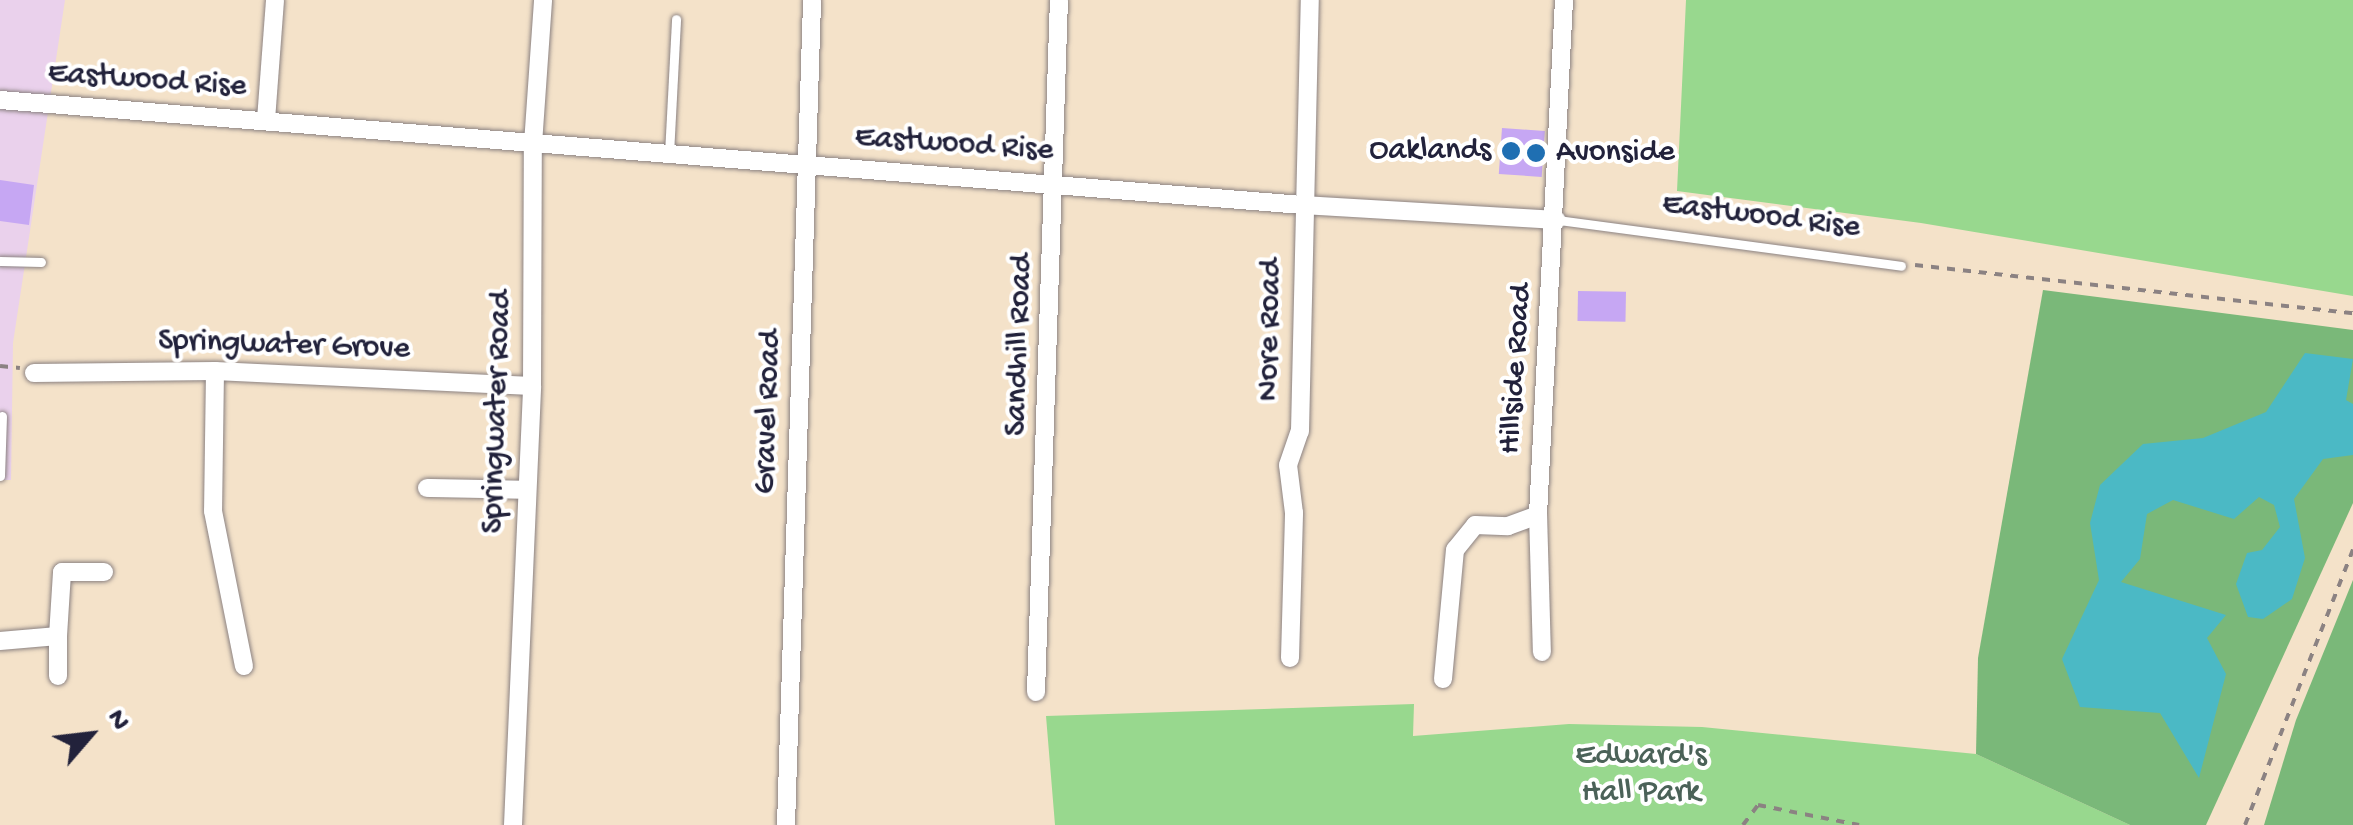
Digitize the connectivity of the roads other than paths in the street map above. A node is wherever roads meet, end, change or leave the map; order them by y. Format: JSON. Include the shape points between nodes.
{"nodes":[{"id":1,"x":275,"y":0,"type":"edge"},
{"id":2,"x":544,"y":0,"type":"edge"},
{"id":3,"x":812,"y":0,"type":"edge"},
{"id":4,"x":1059,"y":0,"type":"edge"},
{"id":5,"x":1310,"y":0,"type":"edge"},
{"id":6,"x":1564,"y":0,"type":"edge"},
{"id":7,"x":676,"y":19,"type":"dead end"},
{"id":8,"x":0,"y":100,"type":"edge"},
{"id":9,"x":266,"y":120,"type":"junction"},
{"id":10,"x":533,"y":144,"type":"junction"},
{"id":11,"x":669,"y":154,"type":"junction"},
{"id":12,"x":808,"y":166,"type":"junction"},
{"id":13,"x":1057,"y":182,"type":"junction"},
{"id":14,"x":1303,"y":206,"type":"junction"},
{"id":15,"x":1556,"y":220,"type":"junction"},
{"id":16,"x":0,"y":261,"type":"edge"},
{"id":17,"x":41,"y":262,"type":"dead end"},
{"id":18,"x":1901,"y":266,"type":"road end"},
{"id":19,"x":215,"y":370,"type":"junction"},
{"id":20,"x":34,"y":373,"type":"dead end"},
{"id":21,"x":532,"y":386,"type":"junction"},
{"id":22,"x":2,"y":416,"type":"edge"},
{"id":23,"x":0,"y":476,"type":"edge"},
{"id":24,"x":427,"y":488,"type":"dead end"},
{"id":25,"x":526,"y":490,"type":"junction"},
{"id":26,"x":1538,"y":512,"type":"junction"},
{"id":27,"x":104,"y":572,"type":"dead end"},
{"id":28,"x":58,"y":636,"type":"junction"},
{"id":29,"x":0,"y":641,"type":"edge"},
{"id":30,"x":1542,"y":652,"type":"dead end"},
{"id":31,"x":1290,"y":658,"type":"dead end"},
{"id":32,"x":244,"y":666,"type":"dead end"},
{"id":33,"x":58,"y":676,"type":"dead end"},
{"id":34,"x":1444,"y":679,"type":"dead end"},
{"id":35,"x":1036,"y":692,"type":"dead end"},
{"id":36,"x":513,"y":825,"type":"edge"},
{"id":37,"x":786,"y":825,"type":"edge"}],
"edges":[{"from":1,"to":9,"type":"street"},
{"from":2,"to":10,"type":"street","name":"Springwater Road"},
{"from":3,"to":12,"type":"street","name":"Gravel Road"},
{"from":4,"to":13,"type":"street","name":"Sandhill Road"},
{"from":5,"to":14,"type":"street","name":"Nore Road"},
{"from":6,"to":15,"type":"street","name":"Hillside Road"},
{"from":7,"to":11,"type":"lane"},
{"from":8,"to":9,"type":"street","name":"Eastwood Rise"},
{"from":9,"to":10,"type":"street","name":"Eastwood Rise"},
{"from":10,"to":11,"type":"street","name":"Eastwood Rise"},
{"from":10,"to":21,"type":"street","name":"Springwater Road"},
{"from":11,"to":12,"type":"street","name":"Eastwood Rise"},
{"from":12,"to":13,"type":"street","name":"Eastwood Rise"},
{"from":12,"to":37,"type":"street","name":"Gravel Road"},
{"from":13,"to":14,"type":"street","name":"Eastwood Rise"},
{"from":13,"to":35,"type":"street","name":"Sandhill Road"},
{"from":14,"to":15,"type":"street","name":"Eastwood Rise"},
{"from":14,"to":31,"type":"street","name":"Nore Road","via":[[1300,432],[1288,465]]},
{"from":15,"to":18,"type":"lane","name":"Eastwood Rise"},
{"from":15,"to":26,"type":"street","name":"Hillside Road"},
{"from":16,"to":17,"type":"lane"},
{"from":19,"to":20,"type":"street","name":"Springwater Grove"},
{"from":19,"to":21,"type":"street","name":"Springwater Grove"},
{"from":19,"to":32,"type":"street","via":[[213,511]]},
{"from":21,"to":25,"type":"street","name":"Springwater Road"},
{"from":22,"to":23,"type":"lane"},
{"from":24,"to":25,"type":"street"},
{"from":25,"to":36,"type":"street","name":"Springwater Road"},
{"from":26,"to":30,"type":"street","name":"Hillside Road"},
{"from":26,"to":34,"type":"street","via":[[1508,526],[1475,525],[1455,550]]},
{"from":27,"to":28,"type":"street","via":[[62,572]]},
{"from":28,"to":29,"type":"street"},
{"from":28,"to":33,"type":"street"}]}
